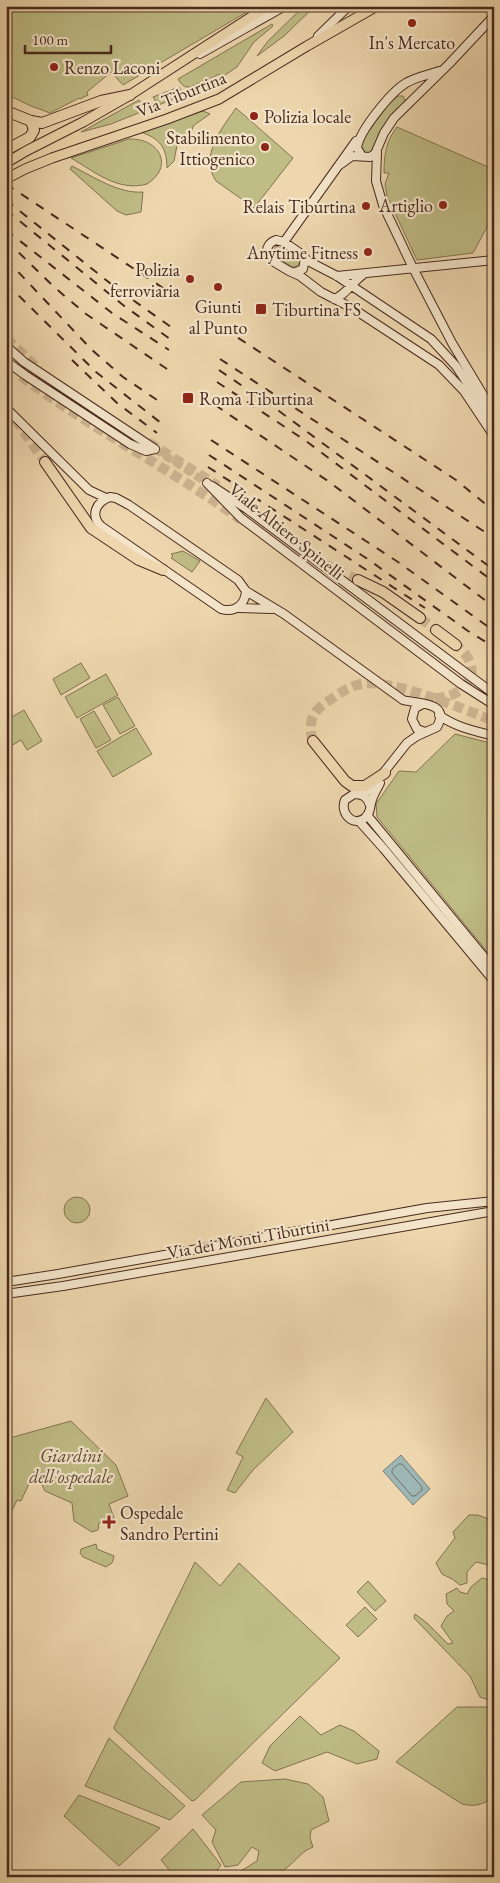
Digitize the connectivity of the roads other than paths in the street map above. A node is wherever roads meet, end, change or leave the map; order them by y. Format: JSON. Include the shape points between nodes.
{"nodes":[{"id":1,"x":268,"y":6,"type":"edge"},
{"id":2,"x":286,"y":6,"type":"edge"},
{"id":3,"x":349,"y":6,"type":"edge"},
{"id":4,"x":377,"y":6,"type":"edge"},
{"id":5,"x":494,"y":16,"type":"edge"},
{"id":6,"x":307,"y":46,"type":"junction"},
{"id":7,"x":443,"y":70,"type":"junction"},
{"id":8,"x":164,"y":74,"type":"junction"},
{"id":9,"x":130,"y":95,"type":"junction"},
{"id":10,"x":6,"y":111,"type":"edge"},
{"id":11,"x":33,"y":125,"type":"junction"},
{"id":12,"x":360,"y":138,"type":"junction"},
{"id":13,"x":6,"y":150,"type":"edge"},
{"id":14,"x":377,"y":152,"type":"junction"},
{"id":15,"x":362,"y":156,"type":"junction"},
{"id":16,"x":6,"y":163,"type":"edge"},
{"id":17,"x":341,"y":164,"type":"junction"},
{"id":18,"x":6,"y":179,"type":"edge"},
{"id":19,"x":284,"y":242,"type":"junction"},
{"id":20,"x":305,"y":259,"type":"junction"},
{"id":21,"x":494,"y":260,"type":"edge"},
{"id":22,"x":412,"y":268,"type":"junction"},
{"id":23,"x":294,"y":273,"type":"junction"},
{"id":24,"x":365,"y":273,"type":"junction"},
{"id":25,"x":337,"y":276,"type":"junction"},
{"id":26,"x":350,"y":285,"type":"junction"},
{"id":27,"x":334,"y":299,"type":"junction"},
{"id":28,"x":6,"y":346,"type":"edge"},
{"id":29,"x":6,"y":361,"type":"edge"},
{"id":30,"x":6,"y":408,"type":"edge"},
{"id":31,"x":494,"y":413,"type":"edge"},
{"id":32,"x":494,"y":424,"type":"edge"},
{"id":33,"x":494,"y":436,"type":"edge"},
{"id":34,"x":45,"y":462,"type":"tunnel mouth"},
{"id":35,"x":89,"y":490,"type":"junction"},
{"id":36,"x":106,"y":498,"type":"junction"},
{"id":37,"x":96,"y":508,"type":"junction"},
{"id":38,"x":163,"y":570,"type":"junction"},
{"id":39,"x":358,"y":580,"type":"tunnel mouth"},
{"id":40,"x":246,"y":591,"type":"junction"},
{"id":41,"x":239,"y":608,"type":"junction"},
{"id":42,"x":274,"y":609,"type":"junction"},
{"id":43,"x":420,"y":618,"type":"tunnel mouth"},
{"id":44,"x":436,"y":630,"type":"tunnel mouth"},
{"id":45,"x":456,"y":645,"type":"tunnel mouth"},
{"id":46,"x":494,"y":694,"type":"edge"},
{"id":47,"x":403,"y":700,"type":"junction"},
{"id":48,"x":423,"y":704,"type":"junction"},
{"id":49,"x":494,"y":705,"type":"edge"},
{"id":50,"x":439,"y":715,"type":"junction"},
{"id":51,"x":413,"y":722,"type":"junction"},
{"id":52,"x":436,"y":727,"type":"junction"},
{"id":53,"x":462,"y":728,"type":"junction"},
{"id":54,"x":425,"y":732,"type":"junction"},
{"id":55,"x":494,"y":736,"type":"edge"},
{"id":56,"x":313,"y":741,"type":"tunnel mouth"},
{"id":57,"x":407,"y":743,"type":"junction"},
{"id":58,"x":385,"y":773,"type":"junction"},
{"id":59,"x":360,"y":794,"type":"junction"},
{"id":60,"x":370,"y":805,"type":"junction"},
{"id":61,"x":368,"y":815,"type":"junction"},
{"id":62,"x":359,"y":821,"type":"junction"},
{"id":63,"x":494,"y":969,"type":"edge"},
{"id":64,"x":494,"y":981,"type":"edge"},
{"id":65,"x":494,"y":1201,"type":"edge"},
{"id":66,"x":494,"y":1211,"type":"edge"},
{"id":67,"x":6,"y":1282,"type":"edge"},
{"id":68,"x":6,"y":1294,"type":"edge"}],
"edges":[{"from":1,"to":8,"type":"main road","name":"Via Tiburtina"},
{"from":2,"to":8,"type":"street","name":"Via Tiburtina"},
{"from":3,"to":6,"type":"street","name":"Via Tiburtina"},
{"from":4,"to":6,"type":"main road"},
{"from":5,"to":7,"type":"street"},
{"from":6,"to":18,"type":"main road","name":"Via Tiburtina","via":[[227,96],[67,153]]},
{"from":7,"to":12,"type":"street","via":[[404,85],[387,100]]},
{"from":7,"to":14,"type":"street","via":[[394,118]]},
{"from":8,"to":9,"type":"main road","name":"Via Tiburtina"},
{"from":9,"to":11,"type":"highway","via":[[100,101]]},
{"from":9,"to":16,"type":"main road","name":"Via Tiburtina"},
{"from":10,"to":11,"type":"highway"},
{"from":11,"to":13,"type":"highway","via":[[30,137]]},
{"from":12,"to":15,"type":"street","via":[[356,148]]},
{"from":12,"to":17,"type":"street"},
{"from":14,"to":15,"type":"street","via":[[372,156]]},
{"from":14,"to":22,"type":"street","via":[[378,192]]},
{"from":15,"to":17,"type":"street","via":[[352,156]]},
{"from":17,"to":19,"type":"street"},
{"from":19,"to":20,"type":"street"},
{"from":19,"to":23,"type":"street","via":[[276,240],[271,243],[267,254],[274,262]]},
{"from":20,"to":23,"type":"street","via":[[303,269]]},
{"from":20,"to":25,"type":"street"},
{"from":21,"to":22,"type":"street"},
{"from":22,"to":24,"type":"street"},
{"from":22,"to":31,"type":"street"},
{"from":23,"to":27,"type":"street"},
{"from":24,"to":25,"type":"street"},
{"from":24,"to":26,"type":"street"},
{"from":25,"to":26,"type":"street"},
{"from":26,"to":27,"type":"street"},
{"from":26,"to":32,"type":"street","via":[[422,332],[439,347],[458,368]]},
{"from":27,"to":33,"type":"street","via":[[444,369],[464,390]]},
{"from":28,"to":29,"type":"street","via":[[24,362],[155,449],[146,451],[130,444]]},
{"from":30,"to":35,"type":"street"},
{"from":34,"to":38,"type":"highway","via":[[91,528],[139,560]]},
{"from":35,"to":36,"type":"street"},
{"from":35,"to":37,"type":"street"},
{"from":36,"to":37,"type":"street"},
{"from":36,"to":40,"type":"street","via":[[116,498],[136,510],[233,576]]},
{"from":37,"to":38,"type":"street","via":[[95,518],[101,526]]},
{"from":38,"to":41,"type":"street","via":[[221,609]]},
{"from":39,"to":43,"type":"highway","via":[[384,592]]},
{"from":40,"to":41,"type":"street"},
{"from":40,"to":42,"type":"street"},
{"from":41,"to":42,"type":"street"},
{"from":42,"to":47,"type":"street"},
{"from":44,"to":45,"type":"highway"},
{"from":46,"to":49,"type":"street","name":"Viale Altiero Spinelli","via":[[247,509],[207,483],[241,518],[461,684]]},
{"from":47,"to":48,"type":"street"},
{"from":47,"to":51,"type":"street"},
{"from":48,"to":50,"type":"street","via":[[435,707]]},
{"from":48,"to":51,"type":"street","via":[[415,708]]},
{"from":50,"to":52,"type":"street"},
{"from":50,"to":53,"type":"street"},
{"from":51,"to":54,"type":"street","via":[[417,729]]},
{"from":51,"to":57,"type":"street"},
{"from":52,"to":53,"type":"street"},
{"from":52,"to":54,"type":"street"},
{"from":53,"to":55,"type":"street"},
{"from":54,"to":57,"type":"street"},
{"from":56,"to":58,"type":"highway","via":[[352,786],[365,786]]},
{"from":57,"to":58,"type":"street"},
{"from":58,"to":59,"type":"street","via":[[368,791]]},
{"from":58,"to":60,"type":"street"},
{"from":59,"to":60,"type":"street"},
{"from":59,"to":62,"type":"street","via":[[349,796],[343,809],[349,819]]},
{"from":60,"to":61,"type":"street"},
{"from":61,"to":62,"type":"street"},
{"from":61,"to":63,"type":"street"},
{"from":62,"to":64,"type":"street"},
{"from":65,"to":67,"type":"street","name":"Via dei Monti Tiburtini","via":[[427,1208]]},
{"from":66,"to":68,"type":"street","name":"Via dei Monti Tiburtini"}]}
